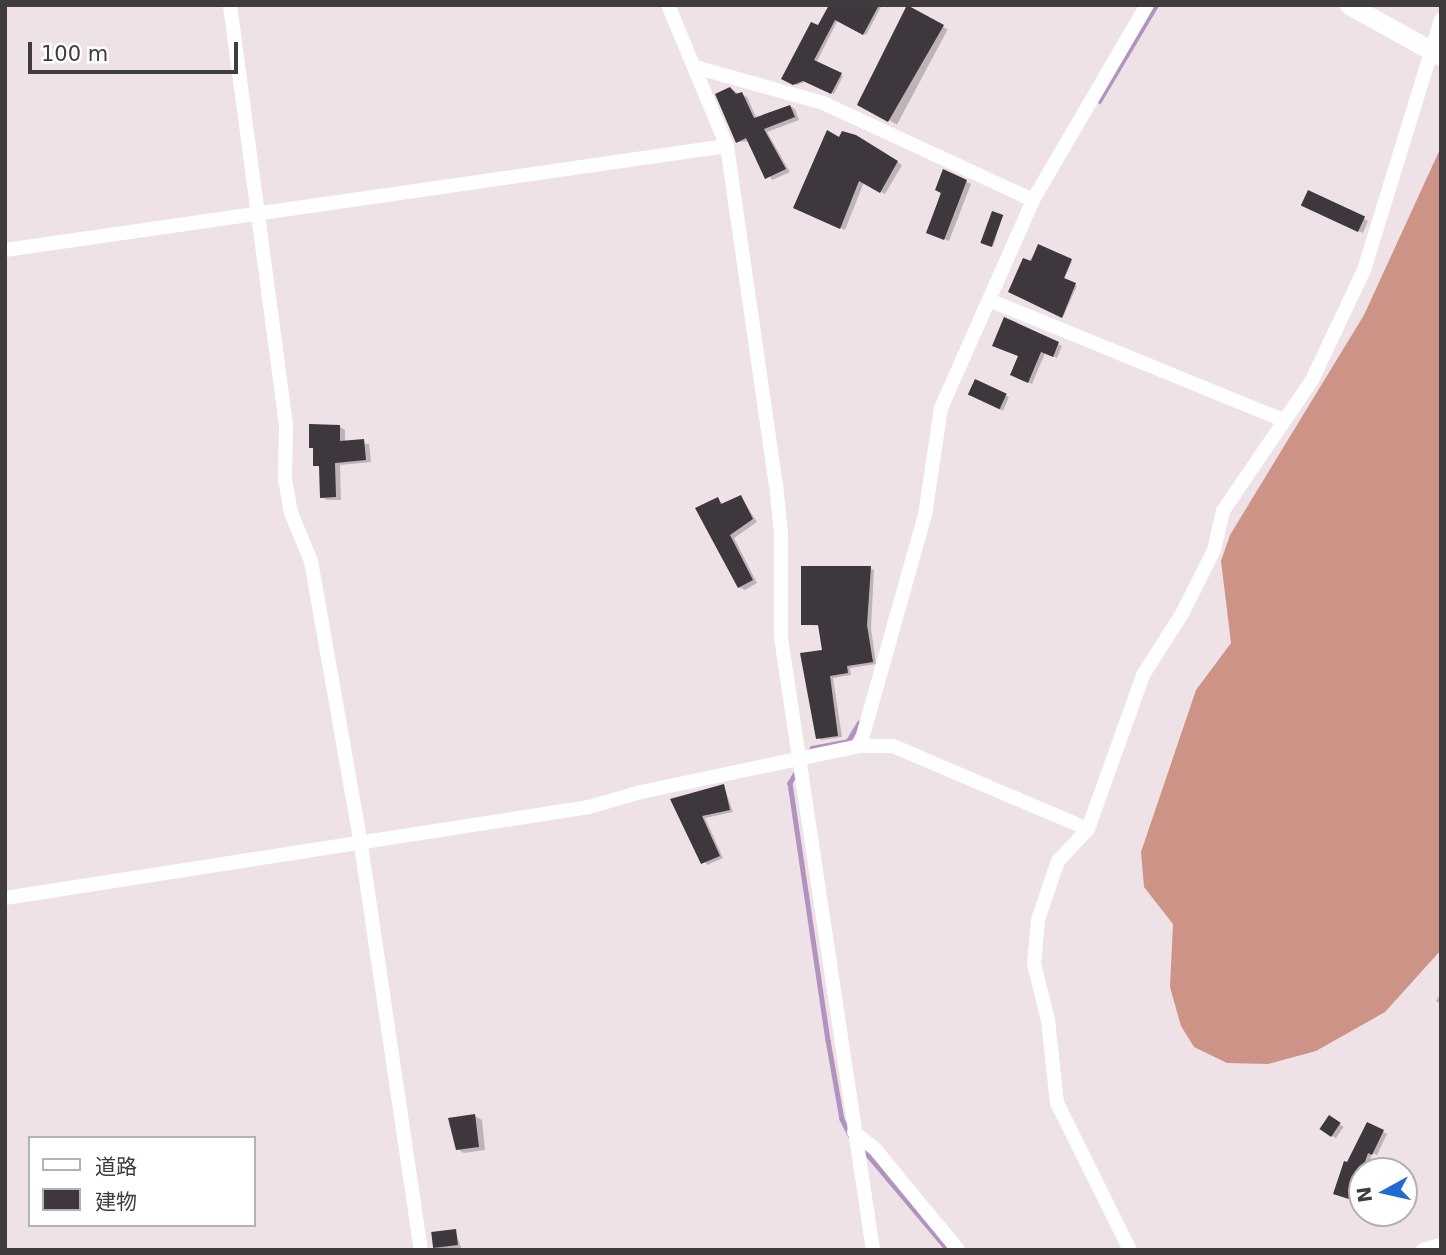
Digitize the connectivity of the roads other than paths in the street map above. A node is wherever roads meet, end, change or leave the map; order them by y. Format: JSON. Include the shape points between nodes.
{"nodes":[{"id":1,"x":230,"y":5,"type":"edge"},
{"id":2,"x":668,"y":5,"type":"edge"},
{"id":3,"x":1147,"y":5,"type":"edge"},
{"id":4,"x":1349,"y":5,"type":"edge"},
{"id":5,"x":1441,"y":20,"type":"edge"},
{"id":6,"x":1436,"y":54,"type":"edge"},
{"id":7,"x":695,"y":67,"type":"junction"},
{"id":8,"x":727,"y":146,"type":"junction"},
{"id":9,"x":1033,"y":200,"type":"junction"},
{"id":10,"x":259,"y":210,"type":"junction"},
{"id":11,"x":5,"y":250,"type":"edge"},
{"id":12,"x":989,"y":300,"type":"junction"},
{"id":13,"x":1283,"y":420,"type":"junction"},
{"id":14,"x":860,"y":746,"type":"junction"},
{"id":15,"x":797,"y":758,"type":"junction"},
{"id":16,"x":1088,"y":829,"type":"junction"},
{"id":17,"x":361,"y":845,"type":"junction"},
{"id":18,"x":5,"y":898,"type":"edge"},
{"id":19,"x":854,"y":1132,"type":"junction"},
{"id":20,"x":1441,"y":1245,"type":"edge"},
{"id":21,"x":421,"y":1250,"type":"edge"},
{"id":22,"x":873,"y":1250,"type":"edge"},
{"id":23,"x":958,"y":1250,"type":"edge"},
{"id":24,"x":1130,"y":1250,"type":"edge"},
{"id":25,"x":1423,"y":1250,"type":"edge"}],
"edges":[{"from":1,"to":10,"type":"street"},
{"from":2,"to":7,"type":"street"},
{"from":3,"to":9,"type":"street"},
{"from":4,"to":6,"type":"street"},
{"from":5,"to":6,"type":"street"},
{"from":6,"to":13,"type":"street","via":[[1364,271],[1312,380]]},
{"from":7,"to":8,"type":"street"},
{"from":7,"to":9,"type":"street","via":[[763,82],[823,103]]},
{"from":8,"to":10,"type":"street"},
{"from":8,"to":15,"type":"street","via":[[776,484],[781,638]]},
{"from":9,"to":12,"type":"street"},
{"from":10,"to":11,"type":"street"},
{"from":10,"to":17,"type":"street","via":[[286,423],[285,480],[291,513],[311,561]]},
{"from":12,"to":13,"type":"street"},
{"from":12,"to":14,"type":"street","via":[[941,408],[926,515]]},
{"from":13,"to":16,"type":"street","via":[[1223,511],[1214,550],[1183,612],[1152,655]]},
{"from":14,"to":15,"type":"street"},
{"from":14,"to":16,"type":"street","via":[[893,746]]},
{"from":15,"to":17,"type":"street","via":[[589,807]]},
{"from":15,"to":19,"type":"street"},
{"from":16,"to":24,"type":"street","via":[[1058,861],[1038,920],[1034,964],[1048,1020],[1057,1102]]},
{"from":17,"to":18,"type":"street"},
{"from":17,"to":21,"type":"street"},
{"from":19,"to":22,"type":"street"},
{"from":19,"to":23,"type":"street","via":[[876,1150]]},
{"from":20,"to":25,"type":"street"}]}
